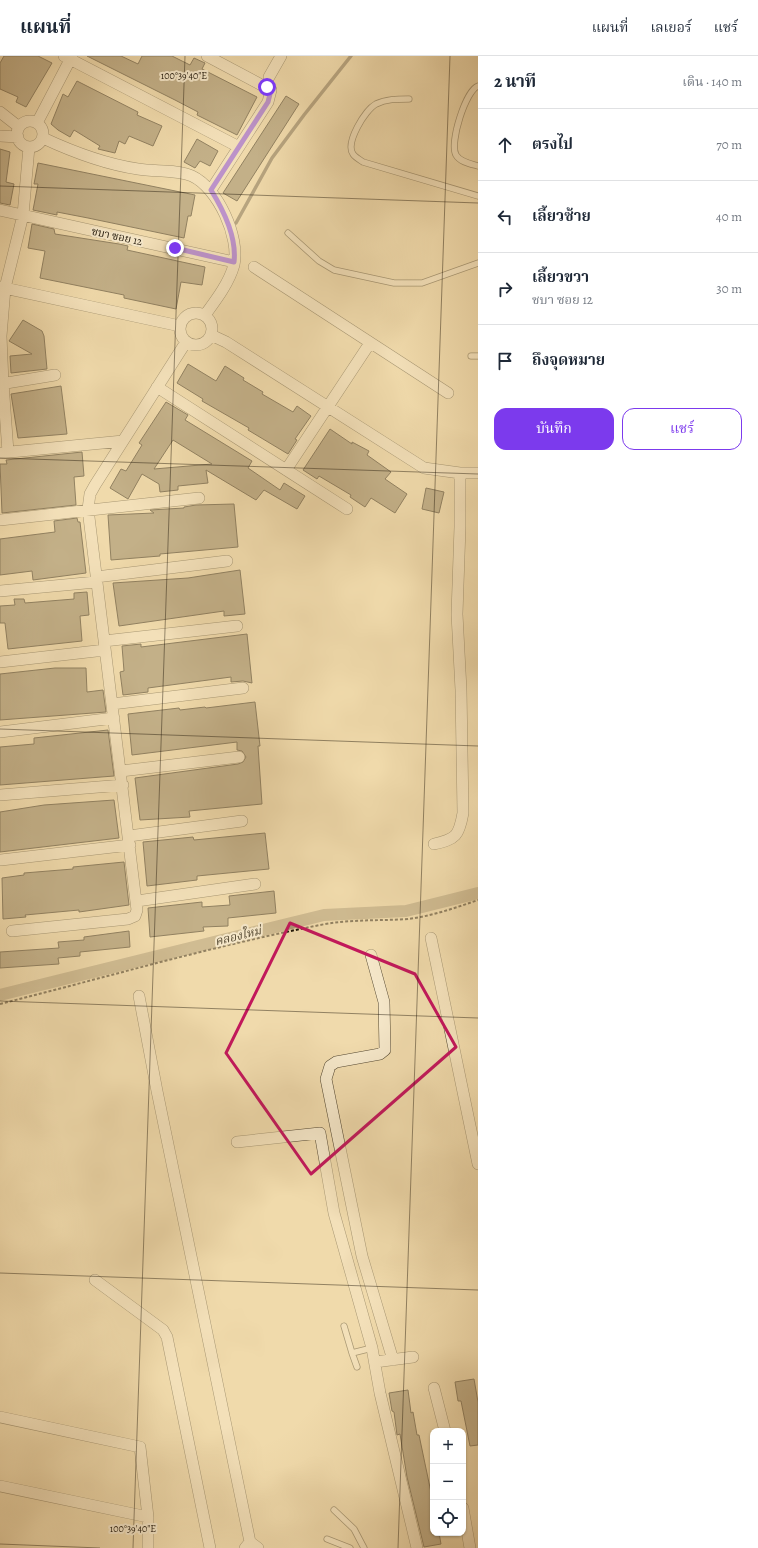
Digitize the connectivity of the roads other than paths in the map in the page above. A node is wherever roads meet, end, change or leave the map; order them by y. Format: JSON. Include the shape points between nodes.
{"nodes":[{"id":1,"x":207,"y":56,"type":"edge"},
{"id":2,"x":281,"y":56,"type":"edge"},
{"id":3,"x":69,"y":57,"type":"edge"},
{"id":4,"x":269,"y":78,"type":"dead end"},
{"id":5,"x":478,"y":86,"type":"edge"},
{"id":6,"x":409,"y":99,"type":"dead end"},
{"id":7,"x":0,"y":112,"type":"edge"},
{"id":8,"x":37,"y":123,"type":"junction"},
{"id":9,"x":18,"y":132,"type":"junction"},
{"id":10,"x":0,"y":136,"type":"edge"},
{"id":11,"x":43,"y":138,"type":"junction"},
{"id":12,"x":29,"y":146,"type":"junction"},
{"id":13,"x":239,"y":147,"type":"junction"},
{"id":14,"x":478,"y":166,"type":"edge"},
{"id":15,"x":211,"y":190,"type":"junction"},
{"id":16,"x":478,"y":196,"type":"edge"},
{"id":17,"x":0,"y":210,"type":"edge"},
{"id":18,"x":23,"y":215,"type":"junction"},
{"id":19,"x":288,"y":233,"type":"dead end"},
{"id":20,"x":234,"y":262,"type":"junction"},
{"id":21,"x":478,"y":263,"type":"edge"},
{"id":22,"x":254,"y":267,"type":"dead end"},
{"id":23,"x":3,"y":288,"type":"edge"},
{"id":24,"x":205,"y":315,"type":"junction"},
{"id":25,"x":180,"y":326,"type":"junction"},
{"id":26,"x":211,"y":335,"type":"junction"},
{"id":27,"x":186,"y":342,"type":"junction"},
{"id":28,"x":370,"y":343,"type":"junction"},
{"id":29,"x":471,"y":356,"type":"dead end"},
{"id":30,"x":478,"y":356,"type":"edge"},
{"id":31,"x":55,"y":375,"type":"dead end"},
{"id":32,"x":1,"y":384,"type":"edge"},
{"id":33,"x":157,"y":387,"type":"junction"},
{"id":34,"x":448,"y":393,"type":"dead end"},
{"id":35,"x":328,"y":407,"type":"junction"},
{"id":36,"x":123,"y":441,"type":"junction"},
{"id":37,"x":4,"y":453,"type":"edge"},
{"id":38,"x":286,"y":470,"type":"junction"},
{"id":39,"x":460,"y":473,"type":"junction"},
{"id":40,"x":478,"y":473,"type":"edge"},
{"id":41,"x":199,"y":498,"type":"dead end"},
{"id":42,"x":88,"y":509,"type":"junction"},
{"id":43,"x":347,"y":509,"type":"dead end"},
{"id":44,"x":0,"y":520,"type":"edge"},
{"id":45,"x":227,"y":561,"type":"dead end"},
{"id":46,"x":96,"y":580,"type":"junction"},
{"id":47,"x":0,"y":591,"type":"edge"},
{"id":48,"x":237,"y":626,"type":"dead end"},
{"id":49,"x":104,"y":646,"type":"junction"},
{"id":50,"x":0,"y":662,"type":"edge"},
{"id":51,"x":243,"y":688,"type":"dead end"},
{"id":52,"x":112,"y":704,"type":"junction"},
{"id":53,"x":114,"y":718,"type":"junction"},
{"id":54,"x":0,"y":732,"type":"edge"},
{"id":55,"x":239,"y":757,"type":"dead end"},
{"id":56,"x":120,"y":771,"type":"junction"},
{"id":57,"x":123,"y":785,"type":"junction"},
{"id":58,"x":0,"y":795,"type":"edge"},
{"id":59,"x":242,"y":821,"type":"dead end"},
{"id":60,"x":129,"y":840,"type":"junction"},
{"id":61,"x":434,"y":844,"type":"dead end"},
{"id":62,"x":1,"y":860,"type":"edge"},
{"id":63,"x":256,"y":884,"type":"dead end"},
{"id":64,"x":137,"y":901,"type":"junction"},
{"id":65,"x":12,"y":931,"type":"dead end"},
{"id":66,"x":431,"y":938,"type":"dead end"},
{"id":67,"x":371,"y":955,"type":"dead end"},
{"id":68,"x":140,"y":996,"type":"dead end"},
{"id":69,"x":236,"y":1142,"type":"dead end"},
{"id":70,"x":478,"y":1164,"type":"edge"},
{"id":71,"x":95,"y":1280,"type":"dead end"},
{"id":72,"x":344,"y":1326,"type":"dead end"},
{"id":73,"x":372,"y":1348,"type":"junction"},
{"id":74,"x":352,"y":1353,"type":"junction"},
{"id":75,"x":413,"y":1357,"type":"dead end"},
{"id":76,"x":392,"y":1360,"type":"junction"},
{"id":77,"x":375,"y":1362,"type":"junction"},
{"id":78,"x":357,"y":1367,"type":"dead end"},
{"id":79,"x":434,"y":1388,"type":"dead end"},
{"id":80,"x":0,"y":1417,"type":"edge"},
{"id":81,"x":444,"y":1428,"type":"edge"},
{"id":82,"x":0,"y":1486,"type":"edge"},
{"id":83,"x":334,"y":1510,"type":"dead end"},
{"id":84,"x":148,"y":1517,"type":"junction"},
{"id":85,"x":466,"y":1525,"type":"edge"},
{"id":86,"x":327,"y":1540,"type":"dead end"},
{"id":87,"x":251,"y":1546,"type":"edge"},
{"id":88,"x":148,"y":1548,"type":"edge"},
{"id":89,"x":210,"y":1548,"type":"edge"},
{"id":90,"x":350,"y":1548,"type":"edge"},
{"id":91,"x":364,"y":1548,"type":"edge"},
{"id":92,"x":417,"y":1548,"type":"edge"},
{"id":93,"x":470,"y":1548,"type":"edge"}],
"edges":[{"from":1,"to":13,"type":"street","via":[[271,90],[268,102]]},
{"from":2,"to":4,"type":"street"},
{"from":3,"to":8,"type":"street"},
{"from":3,"to":13,"type":"street"},
{"from":5,"to":14,"type":"lane","via":[[470,93],[457,127],[454,146],[456,155]]},
{"from":6,"to":16,"type":"lane","via":[[390,99],[368,109],[350,146],[353,155],[363,162]]},
{"from":7,"to":9,"type":"street"},
{"from":8,"to":9,"type":"street","via":[[28,121]]},
{"from":8,"to":11,"type":"street","via":[[41,127]]},
{"from":9,"to":10,"type":"street"},
{"from":9,"to":12,"type":"street","via":[[24,145]]},
{"from":11,"to":12,"type":"street","via":[[35,146]]},
{"from":11,"to":15,"type":"street","via":[[90,158],[117,165],[180,172],[192,176]]},
{"from":12,"to":18,"type":"street"},
{"from":13,"to":15,"type":"street"},
{"from":15,"to":20,"type":"street","via":[[233,239]]},
{"from":17,"to":18,"type":"street","name":"ชบา ซอย 12"},
{"from":18,"to":20,"type":"street","name":"ชบา ซอย 12"},
{"from":18,"to":23,"type":"street"},
{"from":19,"to":21,"type":"lane","via":[[319,261],[334,270],[394,282],[422,283]]},
{"from":20,"to":24,"type":"street","via":[[219,296]]},
{"from":22,"to":28,"type":"street"},
{"from":23,"to":25,"type":"street"},
{"from":23,"to":32,"type":"street"},
{"from":24,"to":25,"type":"street","via":[[198,312],[190,314],[184,318]]},
{"from":24,"to":26,"type":"street","via":[[213,328]]},
{"from":25,"to":27,"type":"street"},
{"from":26,"to":27,"type":"street","via":[[200,345]]},
{"from":26,"to":35,"type":"street"},
{"from":27,"to":33,"type":"street"},
{"from":28,"to":34,"type":"street"},
{"from":28,"to":35,"type":"street"},
{"from":29,"to":30,"type":"lane"},
{"from":31,"to":32,"type":"street"},
{"from":32,"to":37,"type":"street"},
{"from":33,"to":36,"type":"street"},
{"from":33,"to":38,"type":"street"},
{"from":35,"to":38,"type":"street"},
{"from":35,"to":39,"type":"street","via":[[424,468]]},
{"from":36,"to":37,"type":"street"},
{"from":36,"to":42,"type":"street","via":[[90,494]]},
{"from":38,"to":43,"type":"street"},
{"from":39,"to":40,"type":"street"},
{"from":39,"to":61,"type":"street","via":[[457,614],[463,813],[460,830],[454,837]]},
{"from":41,"to":42,"type":"street"},
{"from":42,"to":44,"type":"street"},
{"from":42,"to":46,"type":"street"},
{"from":45,"to":46,"type":"street"},
{"from":46,"to":47,"type":"street"},
{"from":46,"to":49,"type":"street"},
{"from":48,"to":49,"type":"street"},
{"from":49,"to":50,"type":"street"},
{"from":49,"to":52,"type":"street"},
{"from":51,"to":52,"type":"street"},
{"from":52,"to":53,"type":"street"},
{"from":53,"to":54,"type":"street"},
{"from":53,"to":56,"type":"street"},
{"from":55,"to":56,"type":"street"},
{"from":56,"to":57,"type":"street"},
{"from":57,"to":58,"type":"street"},
{"from":57,"to":60,"type":"street"},
{"from":59,"to":60,"type":"street"},
{"from":60,"to":62,"type":"street"},
{"from":60,"to":64,"type":"street"},
{"from":63,"to":64,"type":"street"},
{"from":64,"to":65,"type":"street","via":[[135,916],[128,919]]},
{"from":66,"to":70,"type":"street"},
{"from":67,"to":76,"type":"street","via":[[384,1002],[385,1050],[380,1054],[336,1062],[330,1066],[326,1079],[362,1256]]},
{"from":68,"to":87,"type":"street"},
{"from":69,"to":73,"type":"street","via":[[320,1133],[334,1213]]},
{"from":71,"to":89,"type":"street","via":[[163,1330],[167,1337]]},
{"from":72,"to":74,"type":"lane"},
{"from":73,"to":74,"type":"lane"},
{"from":73,"to":77,"type":"street"},
{"from":74,"to":78,"type":"lane"},
{"from":75,"to":76,"type":"street"},
{"from":76,"to":77,"type":"street"},
{"from":77,"to":92,"type":"street"},
{"from":79,"to":81,"type":"street"},
{"from":80,"to":84,"type":"street","via":[[140,1447]]},
{"from":82,"to":84,"type":"street"},
{"from":83,"to":91,"type":"lane","via":[[354,1529]]},
{"from":84,"to":88,"type":"street"},
{"from":85,"to":93,"type":"street"},
{"from":86,"to":90,"type":"lane"}]}
